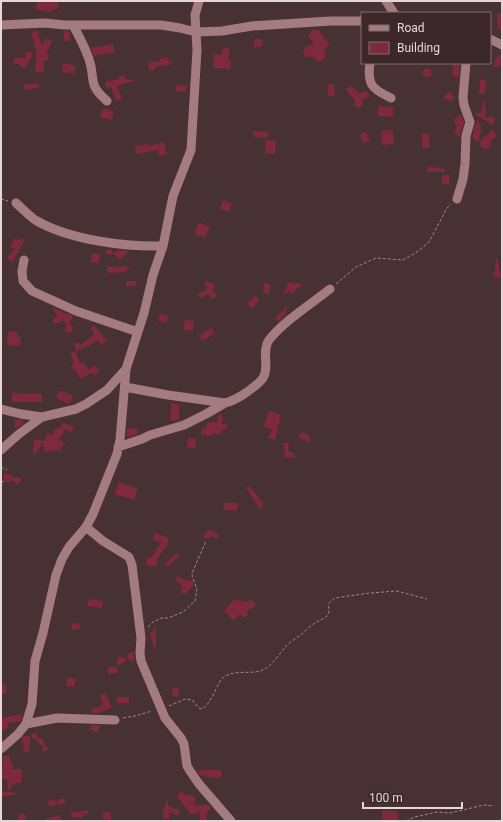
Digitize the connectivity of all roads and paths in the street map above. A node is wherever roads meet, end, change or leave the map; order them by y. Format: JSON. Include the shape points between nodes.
{"nodes":[{"id":1,"x":199,"y":1,"type":"edge"},
{"id":2,"x":386,"y":1,"type":"edge"},
{"id":3,"x":393,"y":12,"type":"edge"},
{"id":4,"x":361,"y":21,"type":"edge"},
{"id":5,"x":1,"y":25,"type":"edge"},
{"id":6,"x":73,"y":25,"type":"junction"},
{"id":7,"x":196,"y":32,"type":"junction"},
{"id":8,"x":491,"y":40,"type":"edge"},
{"id":9,"x":502,"y":45,"type":"edge"},
{"id":10,"x":370,"y":64,"type":"edge"},
{"id":11,"x":466,"y":64,"type":"edge"},
{"id":12,"x":391,"y":98,"type":"dead end"},
{"id":13,"x":107,"y":101,"type":"dead end"},
{"id":14,"x":457,"y":199,"type":"joint"},
{"id":15,"x":16,"y":204,"type":"dead end"},
{"id":16,"x":163,"y":246,"type":"junction"},
{"id":17,"x":24,"y":260,"type":"dead end"},
{"id":18,"x":330,"y":289,"type":"joint"},
{"id":19,"x":138,"y":332,"type":"junction"},
{"id":20,"x":126,"y":369,"type":"junction"},
{"id":21,"x":125,"y":388,"type":"junction"},
{"id":22,"x":225,"y":403,"type":"junction"},
{"id":23,"x":1,"y":409,"type":"edge"},
{"id":24,"x":42,"y":417,"type":"junction"},
{"id":25,"x":118,"y":447,"type":"junction"},
{"id":26,"x":1,"y":450,"type":"edge"},
{"id":27,"x":1,"y":467,"type":"edge"},
{"id":28,"x":7,"y":470,"type":"dead end"},
{"id":29,"x":1,"y":481,"type":"edge"},
{"id":30,"x":4,"y":482,"type":"dead end"},
{"id":31,"x":86,"y":527,"type":"junction"},
{"id":32,"x":206,"y":541,"type":"dead end"},
{"id":33,"x":427,"y":599,"type":"dead end"},
{"id":34,"x":139,"y":633,"type":"junction"},
{"id":35,"x":162,"y":710,"type":"junction"},
{"id":36,"x":115,"y":720,"type":"joint"},
{"id":37,"x":26,"y":724,"type":"junction"},
{"id":38,"x":1,"y":749,"type":"edge"},
{"id":39,"x":494,"y":806,"type":"dead end"},
{"id":40,"x":231,"y":821,"type":"edge"},
{"id":41,"x":406,"y":821,"type":"edge"}],
"edges":[{"from":1,"to":7,"type":"street","via":[[195,15]]},
{"from":2,"to":3,"type":"street"},
{"from":4,"to":7,"type":"street","via":[[252,26]]},
{"from":5,"to":6,"type":"street"},
{"from":6,"to":7,"type":"street","via":[[161,26]]},
{"from":6,"to":13,"type":"street","via":[[90,62],[94,87]]},
{"from":7,"to":16,"type":"street","via":[[198,50],[192,141],[188,159],[173,196]]},
{"from":8,"to":9,"type":"street"},
{"from":10,"to":12,"type":"street","via":[[370,82],[374,88]]},
{"from":11,"to":14,"type":"street","via":[[463,97],[470,122],[466,136],[463,179]]},
{"from":14,"to":18,"type":"path","via":[[447,208],[429,242],[416,252],[403,260],[376,258],[356,267]]},
{"from":15,"to":16,"type":"street","via":[[36,221],[56,230],[96,240]]},
{"from":16,"to":19,"type":"street"},
{"from":17,"to":19,"type":"street","via":[[23,281],[32,291],[82,313]]},
{"from":18,"to":22,"type":"street","via":[[272,336],[266,347],[264,376],[259,383],[238,398]]},
{"from":19,"to":20,"type":"street"},
{"from":20,"to":21,"type":"street"},
{"from":20,"to":24,"type":"street","via":[[107,390],[86,404]]},
{"from":21,"to":22,"type":"street"},
{"from":21,"to":25,"type":"street"},
{"from":22,"to":25,"type":"street","via":[[184,424]]},
{"from":23,"to":24,"type":"street"},
{"from":24,"to":26,"type":"street"},
{"from":25,"to":31,"type":"street","via":[[100,500]]},
{"from":27,"to":28,"type":"path"},
{"from":29,"to":30,"type":"path"},
{"from":31,"to":34,"type":"street","via":[[129,557]]},
{"from":31,"to":37,"type":"street","via":[[66,553],[56,575],[35,661],[32,704]]},
{"from":32,"to":34,"type":"path","via":[[192,576],[197,589],[195,601],[183,612],[153,622]]},
{"from":33,"to":35,"type":"path","via":[[397,591],[335,598],[329,603],[327,616],[294,639],[266,669],[224,677],[208,705],[202,709],[192,700],[185,699]]},
{"from":34,"to":35,"type":"street","via":[[140,657]]},
{"from":35,"to":36,"type":"path"},
{"from":35,"to":40,"type":"street","via":[[184,744],[190,772]]},
{"from":36,"to":37,"type":"street","via":[[57,718]]},
{"from":37,"to":38,"type":"street"},
{"from":39,"to":41,"type":"path","via":[[484,805],[450,813],[437,812]]}]}
